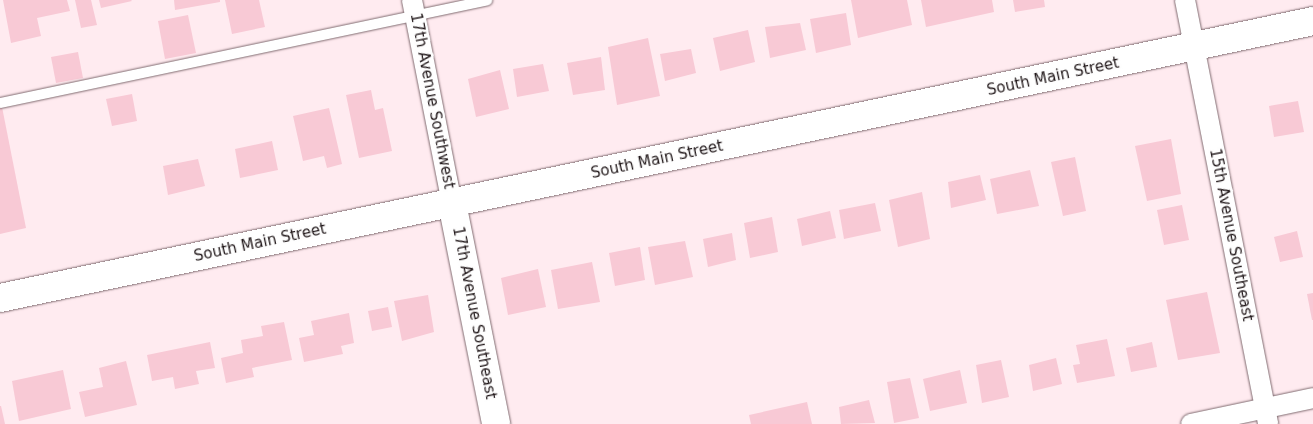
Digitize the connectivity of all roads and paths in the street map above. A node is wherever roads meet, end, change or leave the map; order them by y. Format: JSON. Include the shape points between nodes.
{"nodes":[{"id":1,"x":487,"y":0,"type":"edge"},
{"id":2,"x":1185,"y":0,"type":"edge"},
{"id":3,"x":414,"y":7,"type":"edge"},
{"id":4,"x":1313,"y":22,"type":"edge"},
{"id":5,"x":1195,"y":47,"type":"junction"},
{"id":6,"x":0,"y":103,"type":"edge"},
{"id":7,"x":452,"y":203,"type":"junction"},
{"id":8,"x":0,"y":298,"type":"edge"},
{"id":9,"x":1313,"y":398,"type":"edge"},
{"id":10,"x":1266,"y":416,"type":"edge"},
{"id":11,"x":496,"y":424,"type":"edge"},
{"id":12,"x":1191,"y":424,"type":"edge"}],
"edges":[{"from":1,"to":3,"type":"lane"},
{"from":2,"to":5,"type":"street","name":"15th Avenue Southeast"},
{"from":3,"to":6,"type":"lane"},
{"from":3,"to":7,"type":"street","name":"17th Avenue Southwest"},
{"from":4,"to":5,"type":"street","name":"South Main Street"},
{"from":5,"to":7,"type":"street","name":"South Main Street"},
{"from":5,"to":10,"type":"street","name":"15th Avenue Southeast"},
{"from":7,"to":8,"type":"street","name":"South Main Street"},
{"from":7,"to":11,"type":"street","name":"17th Avenue Southeast"},
{"from":9,"to":10,"type":"street"},
{"from":10,"to":12,"type":"street"}]}
